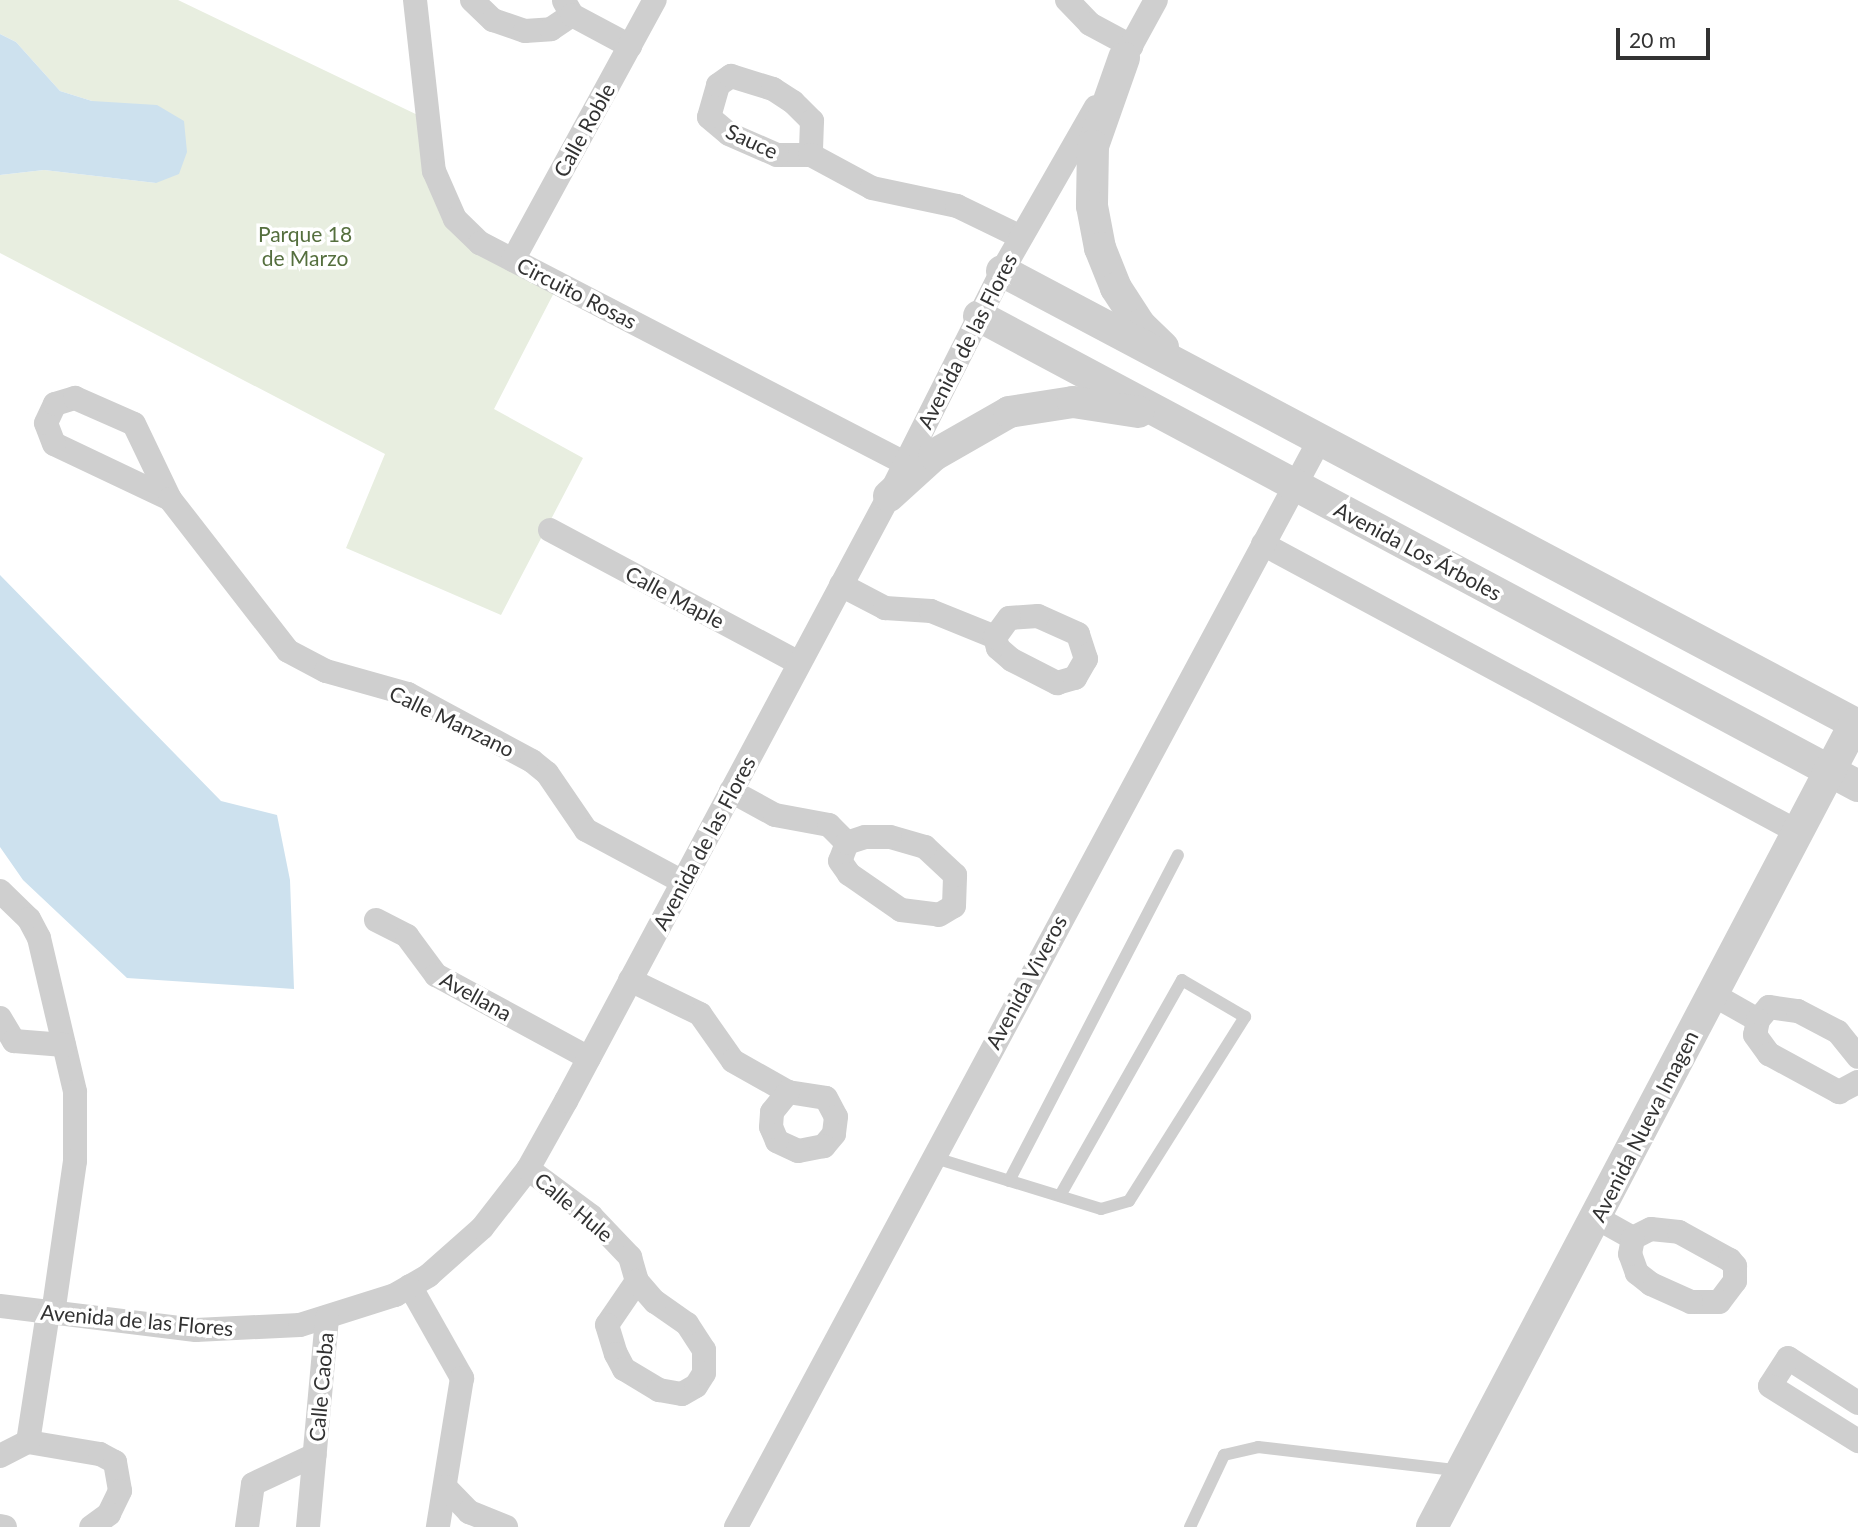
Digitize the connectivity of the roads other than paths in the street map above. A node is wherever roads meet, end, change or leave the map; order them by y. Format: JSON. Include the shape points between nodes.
{"nodes":[{"id":1,"x":415,"y":0,"type":"edge"},
{"id":2,"x":472,"y":0,"type":"edge"},
{"id":3,"x":655,"y":0,"type":"edge"},
{"id":4,"x":1067,"y":0,"type":"edge"},
{"id":5,"x":1156,"y":0,"type":"edge"},
{"id":6,"x":567,"y":7,"type":"edge"},
{"id":7,"x":630,"y":46,"type":"junction"},
{"id":8,"x":1128,"y":52,"type":"junction"},
{"id":9,"x":811,"y":155,"type":"dead end"},
{"id":10,"x":1021,"y":237,"type":"junction"},
{"id":11,"x":513,"y":260,"type":"junction"},
{"id":12,"x":1002,"y":271,"type":"junction"},
{"id":13,"x":979,"y":316,"type":"junction"},
{"id":14,"x":1187,"y":369,"type":"junction"},
{"id":15,"x":1320,"y":439,"type":"junction"},
{"id":16,"x":1213,"y":441,"type":"junction"},
{"id":17,"x":905,"y":463,"type":"junction"},
{"id":18,"x":1295,"y":485,"type":"junction"},
{"id":19,"x":889,"y":496,"type":"junction"},
{"id":20,"x":170,"y":499,"type":"junction"},
{"id":21,"x":1463,"y":515,"type":"junction"},
{"id":22,"x":550,"y":530,"type":"dead end"},
{"id":23,"x":1263,"y":544,"type":"junction"},
{"id":24,"x":1439,"y":561,"type":"junction"},
{"id":25,"x":841,"y":585,"type":"junction"},
{"id":26,"x":995,"y":636,"type":"dead end"},
{"id":27,"x":800,"y":663,"type":"junction"},
{"id":28,"x":1856,"y":724,"type":"edge"},
{"id":29,"x":1844,"y":778,"type":"edge"},
{"id":30,"x":731,"y":791,"type":"junction"},
{"id":31,"x":1798,"y":832,"type":"junction"},
{"id":32,"x":847,"y":843,"type":"junction"},
{"id":33,"x":1178,"y":855,"type":"dead end"},
{"id":34,"x":683,"y":882,"type":"junction"},
{"id":35,"x":0,"y":891,"type":"edge"},
{"id":36,"x":376,"y":920,"type":"dead end"},
{"id":37,"x":630,"y":980,"type":"junction"},
{"id":38,"x":1712,"y":994,"type":"junction"},
{"id":39,"x":0,"y":1018,"type":"edge"},
{"id":40,"x":1758,"y":1020,"type":"junction"},
{"id":41,"x":64,"y":1045,"type":"junction"},
{"id":42,"x":7,"y":1049,"type":"edge"},
{"id":43,"x":1858,"y":1057,"type":"edge"},
{"id":44,"x":589,"y":1058,"type":"junction"},
{"id":45,"x":1858,"y":1082,"type":"edge"},
{"id":46,"x":788,"y":1092,"type":"dead end"},
{"id":47,"x":932,"y":1157,"type":"junction"},
{"id":48,"x":528,"y":1169,"type":"junction"},
{"id":49,"x":1009,"y":1181,"type":"junction"},
{"id":50,"x":1060,"y":1196,"type":"junction"},
{"id":51,"x":1597,"y":1218,"type":"junction"},
{"id":52,"x":1633,"y":1238,"type":"dead end"},
{"id":53,"x":637,"y":1281,"type":"junction"},
{"id":54,"x":410,"y":1286,"type":"junction"},
{"id":55,"x":0,"y":1306,"type":"edge"},
{"id":56,"x":50,"y":1313,"type":"junction"},
{"id":57,"x":327,"y":1318,"type":"junction"},
{"id":58,"x":1858,"y":1403,"type":"edge"},
{"id":59,"x":1858,"y":1441,"type":"edge"},
{"id":60,"x":28,"y":1442,"type":"junction"},
{"id":61,"x":315,"y":1455,"type":"junction"},
{"id":62,"x":0,"y":1456,"type":"edge"},
{"id":63,"x":1462,"y":1471,"type":"junction"},
{"id":64,"x":445,"y":1487,"type":"junction"},
{"id":65,"x":91,"y":1527,"type":"edge"},
{"id":66,"x":247,"y":1527,"type":"edge"},
{"id":67,"x":308,"y":1527,"type":"edge"},
{"id":68,"x":438,"y":1527,"type":"edge"},
{"id":69,"x":506,"y":1527,"type":"edge"},
{"id":70,"x":736,"y":1527,"type":"edge"},
{"id":71,"x":1190,"y":1527,"type":"edge"},
{"id":72,"x":1432,"y":1527,"type":"edge"}],
"edges":[{"from":1,"to":11,"type":"street","name":"Circuito Rosas","via":[[429,142],[442,198],[454,219],[480,243]]},
{"from":2,"to":6,"type":"street","via":[[494,20],[525,31],[551,29]]},
{"from":3,"to":7,"type":"street","name":"Calle Roble"},
{"from":4,"to":8,"type":"street"},
{"from":5,"to":8,"type":"street","name":"Avenida de las Flores"},
{"from":6,"to":7,"type":"street"},
{"from":7,"to":11,"type":"street","name":"Calle Roble"},
{"from":8,"to":10,"type":"street","name":"Avenida de las Flores"},
{"from":8,"to":14,"type":"street","via":[[1093,146],[1090,187],[1095,226],[1108,269],[1127,307]]},
{"from":9,"to":10,"type":"street","via":[[872,188],[957,206]]},
{"from":10,"to":12,"type":"street","name":"Avenida de las Flores"},
{"from":11,"to":17,"type":"street","name":"Circuito Rosas"},
{"from":12,"to":13,"type":"street","name":"Avenida de las Flores"},
{"from":12,"to":14,"type":"street"},
{"from":13,"to":16,"type":"street","name":"Avenida Los Árboles"},
{"from":13,"to":17,"type":"street","name":"Avenida de las Flores"},
{"from":14,"to":15,"type":"street"},
{"from":15,"to":18,"type":"street","name":"Avenida Viveros"},
{"from":15,"to":21,"type":"street"},
{"from":16,"to":18,"type":"street","name":"Avenida Los Árboles"},
{"from":16,"to":19,"type":"street","via":[[1120,407],[1073,402],[1030,406],[970,431]]},
{"from":17,"to":19,"type":"street","name":"Avenida de las Flores"},
{"from":18,"to":23,"type":"street","name":"Avenida Viveros"},
{"from":18,"to":24,"type":"street","name":"Avenida Los Árboles"},
{"from":19,"to":25,"type":"street","name":"Avenida de las Flores"},
{"from":20,"to":20,"type":"street","name":"Calle Manzano","via":[[134,424],[75,398],[55,404],[46,423],[54,444]]},
{"from":20,"to":34,"type":"street","name":"Calle Manzano","via":[[288,651],[326,671],[408,694],[532,761],[547,772],[586,830]]},
{"from":21,"to":24,"type":"street"},
{"from":21,"to":28,"type":"street"},
{"from":22,"to":27,"type":"street","name":"Calle Maple"},
{"from":23,"to":31,"type":"street"},
{"from":23,"to":47,"type":"street","name":"Avenida Viveros"},
{"from":24,"to":29,"type":"street","name":"Avenida Los Árboles"},
{"from":25,"to":26,"type":"street","via":[[885,608],[931,611]]},
{"from":25,"to":27,"type":"street","name":"Avenida de las Flores"},
{"from":27,"to":30,"type":"street","name":"Avenida de las Flores"},
{"from":28,"to":29,"type":"street","name":"Avenida Nueva Imagen"},
{"from":29,"to":31,"type":"street","name":"Avenida Nueva Imagen"},
{"from":30,"to":32,"type":"street","via":[[775,815],[824,822]]},
{"from":30,"to":34,"type":"street","name":"Avenida de las Flores"},
{"from":31,"to":38,"type":"street","name":"Avenida Nueva Imagen"},
{"from":32,"to":32,"type":"street","via":[[840,861],[843,866],[885,901],[919,914],[939,915],[954,906],[956,876],[925,847],[881,836]]},
{"from":33,"to":49,"type":"lane"},
{"from":34,"to":37,"type":"street","name":"Avenida de las Flores"},
{"from":35,"to":41,"type":"street","via":[[29,919],[39,938]]},
{"from":36,"to":44,"type":"street","name":"Avellana","via":[[407,936],[436,975]]},
{"from":37,"to":44,"type":"street","name":"Avenida de las Flores"},
{"from":37,"to":46,"type":"street","via":[[700,1014],[728,1056]]},
{"from":38,"to":40,"type":"street"},
{"from":38,"to":51,"type":"street","name":"Avenida Nueva Imagen"},
{"from":39,"to":42,"type":"street"},
{"from":40,"to":43,"type":"street","via":[[1769,1007],[1788,1006],[1838,1032]]},
{"from":40,"to":45,"type":"street","via":[[1755,1035],[1769,1054],[1839,1092]]},
{"from":41,"to":42,"type":"street"},
{"from":41,"to":56,"type":"street","via":[[75,1092],[75,1151]]},
{"from":44,"to":48,"type":"street","name":"Avenida de las Flores"},
{"from":47,"to":49,"type":"lane"},
{"from":47,"to":70,"type":"street","name":"Avenida Viveros"},
{"from":48,"to":53,"type":"street","name":"Calle Hule","via":[[598,1222],[630,1257]]},
{"from":48,"to":54,"type":"street","name":"Avenida de las Flores","via":[[482,1228]]},
{"from":49,"to":50,"type":"lane"},
{"from":50,"to":50,"type":"lane","via":[[1101,1209],[1129,1201],[1245,1017],[1182,981]]},
{"from":51,"to":52,"type":"street"},
{"from":51,"to":63,"type":"street","name":"Avenida Nueva Imagen"},
{"from":53,"to":53,"type":"street","name":"Calle Hule","via":[[609,1319],[607,1331],[616,1354],[624,1369],[659,1390],[682,1394],[696,1386],[704,1373],[704,1350],[687,1324],[656,1302]]},
{"from":54,"to":57,"type":"street","name":"Avenida de las Flores"},
{"from":54,"to":64,"type":"street","via":[[461,1373]]},
{"from":55,"to":56,"type":"street","name":"Avenida de las Flores"},
{"from":56,"to":57,"type":"street","name":"Avenida de las Flores","via":[[223,1331],[272,1329]]},
{"from":56,"to":60,"type":"street"},
{"from":57,"to":61,"type":"street","name":"Calle Caoba"},
{"from":58,"to":59,"type":"street","via":[[1788,1358],[1770,1386]]},
{"from":60,"to":62,"type":"street"},
{"from":60,"to":65,"type":"street","via":[[100,1454],[115,1462],[120,1491],[109,1514]]},
{"from":61,"to":66,"type":"street","name":"Calle Caoba","via":[[253,1485]]},
{"from":61,"to":67,"type":"street","name":"Calle Caoba"},
{"from":63,"to":71,"type":"lane","via":[[1258,1447],[1224,1455]]},
{"from":63,"to":72,"type":"street","name":"Avenida Nueva Imagen"},
{"from":64,"to":68,"type":"street"},
{"from":64,"to":69,"type":"street","via":[[469,1512]]}]}
